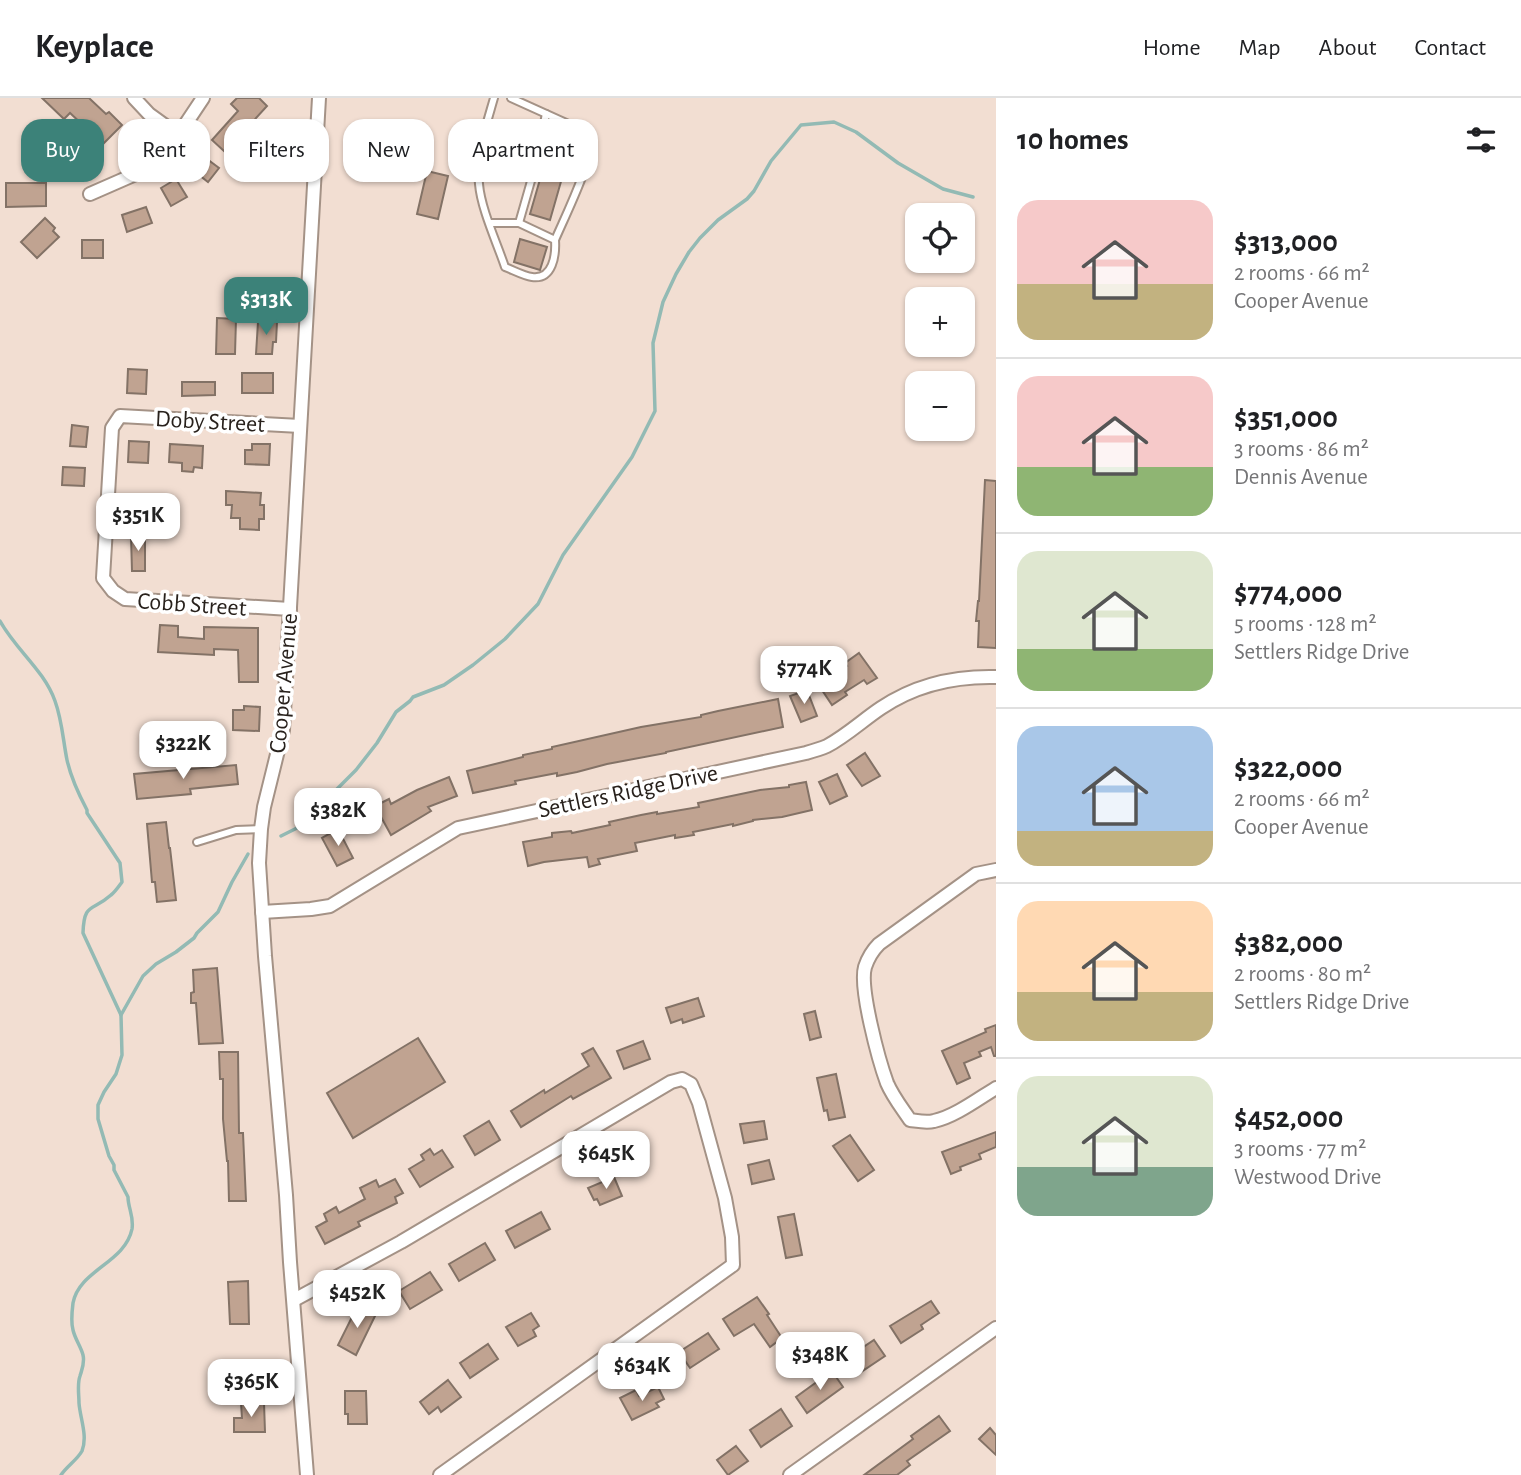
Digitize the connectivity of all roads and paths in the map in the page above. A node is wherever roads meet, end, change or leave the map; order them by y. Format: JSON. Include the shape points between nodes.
{"nodes":[{"id":1,"x":134,"y":98,"type":"edge"},
{"id":2,"x":202,"y":98,"type":"edge"},
{"id":3,"x":319,"y":98,"type":"edge"},
{"id":4,"x":494,"y":98,"type":"edge"},
{"id":5,"x":511,"y":98,"type":"edge"},
{"id":6,"x":546,"y":114,"type":"junction"},
{"id":7,"x":156,"y":119,"type":"edge"},
{"id":8,"x":188,"y":119,"type":"edge"},
{"id":9,"x":118,"y":182,"type":"edge"},
{"id":10,"x":89,"y":194,"type":"dead end"},
{"id":11,"x":490,"y":223,"type":"junction"},
{"id":12,"x":519,"y":223,"type":"junction"},
{"id":13,"x":555,"y":240,"type":"junction"},
{"id":14,"x":300,"y":426,"type":"junction"},
{"id":15,"x":103,"y":578,"type":"joint"},
{"id":16,"x":290,"y":609,"type":"junction"},
{"id":17,"x":996,"y":677,"type":"edge"},
{"id":18,"x":261,"y":829,"type":"junction"},
{"id":19,"x":197,"y":842,"type":"dead end"},
{"id":20,"x":996,"y":870,"type":"edge"},
{"id":21,"x":262,"y":912,"type":"junction"},
{"id":22,"x":996,"y":1088,"type":"edge"},
{"id":23,"x":294,"y":1300,"type":"junction"},
{"id":24,"x":996,"y":1328,"type":"edge"},
{"id":25,"x":307,"y":1475,"type":"edge"},
{"id":26,"x":440,"y":1475,"type":"edge"},
{"id":27,"x":790,"y":1475,"type":"edge"}],
"edges":[{"from":1,"to":7,"type":"street"},
{"from":2,"to":8,"type":"street"},
{"from":3,"to":14,"type":"street","name":"Cooper Avenue"},
{"from":4,"to":11,"type":"lane","via":[[478,171]]},
{"from":5,"to":6,"type":"lane"},
{"from":6,"to":12,"type":"lane"},
{"from":6,"to":13,"type":"lane","via":[[584,131],[590,147]]},
{"from":9,"to":10,"type":"street"},
{"from":11,"to":12,"type":"lane"},
{"from":11,"to":13,"type":"lane","via":[[505,267],[533,278],[553,265]]},
{"from":12,"to":13,"type":"lane"},
{"from":14,"to":15,"type":"street","name":"Doby Street","via":[[120,416],[112,428]]},
{"from":14,"to":16,"type":"street","name":"Cooper Avenue"},
{"from":15,"to":16,"type":"street","name":"Cobb Street","via":[[125,599],[141,602]]},
{"from":16,"to":18,"type":"street","name":"Cooper Avenue","via":[[283,730]]},
{"from":17,"to":21,"type":"street","name":"Settlers Ridge Drive","via":[[933,684],[908,693],[826,747],[806,753],[458,828],[330,906]]},
{"from":18,"to":19,"type":"lane","via":[[236,830]]},
{"from":18,"to":21,"type":"street","name":"Cooper Avenue"},
{"from":20,"to":22,"type":"street","via":[[976,874],[879,944],[864,969],[864,986],[888,1084],[910,1120],[935,1121]]},
{"from":21,"to":23,"type":"street","name":"Cooper Avenue"},
{"from":23,"to":25,"type":"street","name":"Cooper Avenue"},
{"from":23,"to":26,"type":"street","via":[[671,1082],[681,1079],[691,1084],[725,1198],[733,1265]]},
{"from":24,"to":27,"type":"street"}]}
